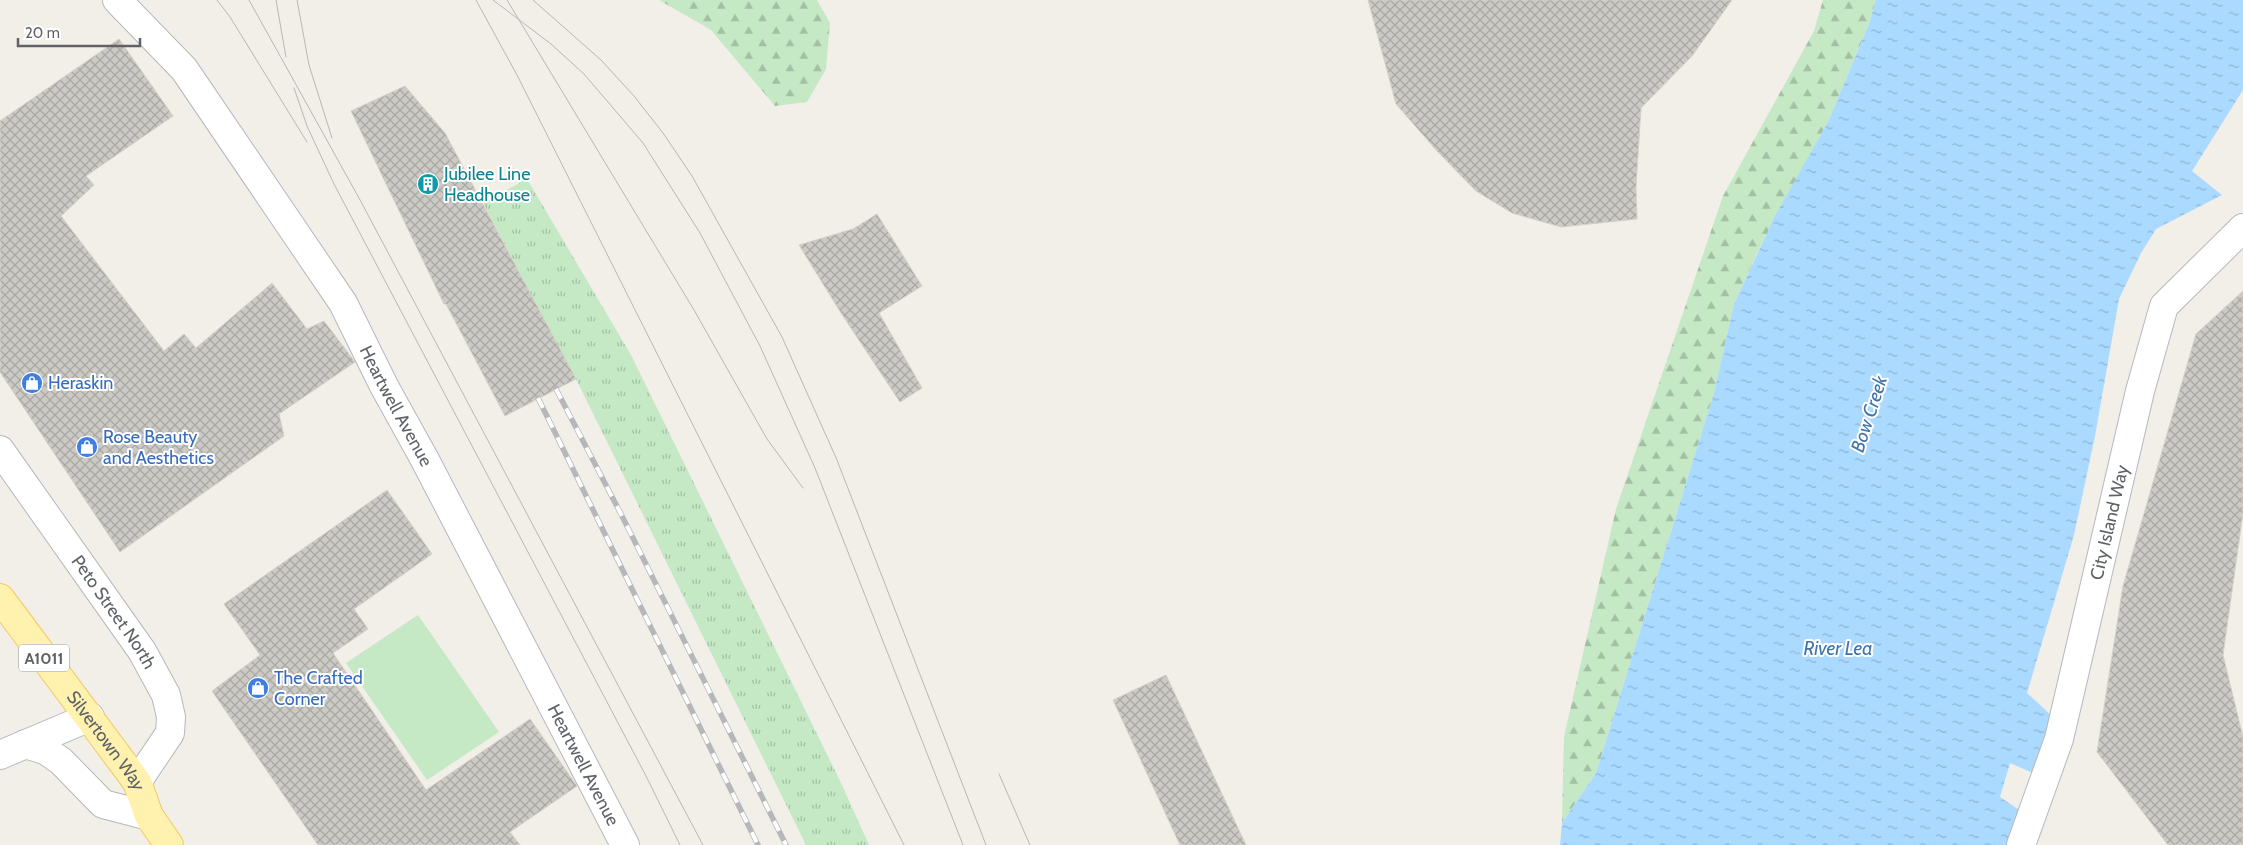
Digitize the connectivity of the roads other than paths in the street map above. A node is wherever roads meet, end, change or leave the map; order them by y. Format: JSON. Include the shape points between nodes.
{"nodes":[{"id":1,"x":117,"y":0,"type":"edge"},
{"id":2,"x":2243,"y":228,"type":"edge"},
{"id":3,"x":0,"y":450,"type":"edge"},
{"id":4,"x":0,"y":598,"type":"edge"},
{"id":5,"x":90,"y":717,"type":"junction"},
{"id":6,"x":25,"y":744,"type":"junction"},
{"id":7,"x":0,"y":755,"type":"edge"},
{"id":8,"x":137,"y":782,"type":"junction"},
{"id":9,"x":149,"y":816,"type":"junction"},
{"id":10,"x":169,"y":845,"type":"edge"},
{"id":11,"x":625,"y":845,"type":"edge"},
{"id":12,"x":2021,"y":845,"type":"edge"}],
"edges":[{"from":1,"to":11,"type":"street","name":"Heartwell Avenue","via":[[184,69],[343,303]]},
{"from":2,"to":12,"type":"street","name":"City Island Way","via":[[2164,306],[2140,391],[2060,739]]},
{"from":3,"to":8,"type":"street","name":"Peto Street North","via":[[142,651],[166,695],[171,717],[170,733]]},
{"from":4,"to":5,"type":"main road","name":"Silvertown Way","number":"A1011"},
{"from":5,"to":6,"type":"street"},
{"from":5,"to":8,"type":"main road","name":"Silvertown Way","number":"A1011"},
{"from":6,"to":7,"type":"street"},
{"from":6,"to":9,"type":"street","name":"Silvertown Way","via":[[45,750],[60,761],[103,804]]},
{"from":8,"to":9,"type":"main road","name":"Silvertown Way","number":"A1011"},
{"from":9,"to":10,"type":"main road","name":"Silvertown Way","number":"A1011"}]}
